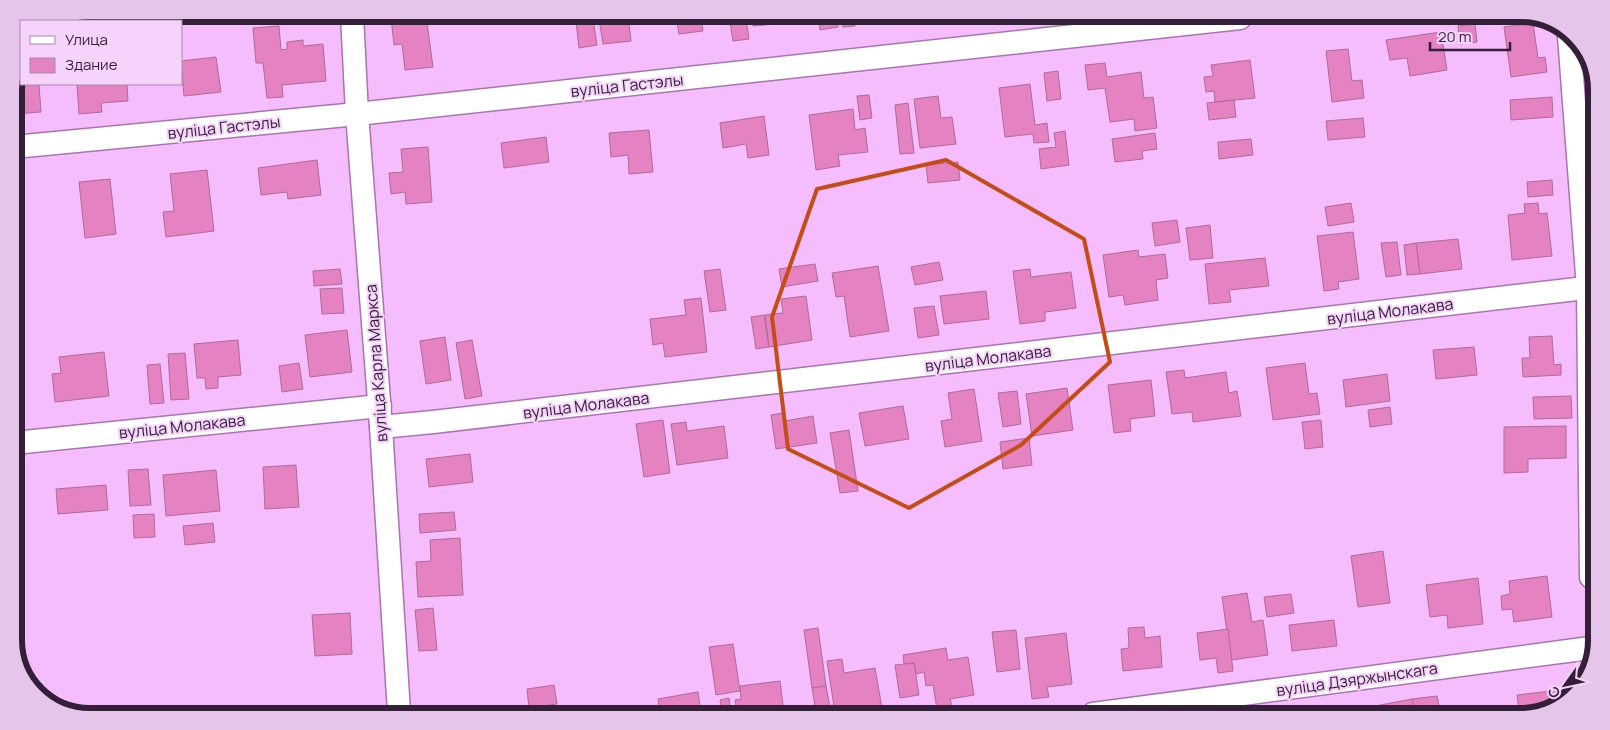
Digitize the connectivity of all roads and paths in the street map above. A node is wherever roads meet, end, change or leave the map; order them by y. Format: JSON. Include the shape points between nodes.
{"nodes":[{"id":1,"x":352,"y":23,"type":"edge"},
{"id":2,"x":1194,"y":23,"type":"edge"},
{"id":3,"x":1569,"y":44,"type":"edge"},
{"id":4,"x":357,"y":114,"type":"junction"},
{"id":5,"x":23,"y":146,"type":"edge"},
{"id":6,"x":1587,"y":247,"type":"edge"},
{"id":7,"x":1587,"y":288,"type":"edge"},
{"id":8,"x":380,"y":416,"type":"junction"},
{"id":9,"x":23,"y":442,"type":"edge"},
{"id":10,"x":1587,"y":648,"type":"edge"},
{"id":11,"x":399,"y":708,"type":"edge"},
{"id":12,"x":1138,"y":708,"type":"edge"}],
"edges":[{"from":1,"to":4,"type":"street","name":"вуліца Карла Маркса"},
{"from":2,"to":4,"type":"street","name":"вуліца Гастэлы"},
{"from":3,"to":6,"type":"street"},
{"from":4,"to":5,"type":"street","name":"вуліца Гастэлы"},
{"from":4,"to":8,"type":"street","name":"вуліца Карла Маркса"},
{"from":7,"to":8,"type":"street","name":"вуліца Молакава","via":[[462,419]]},
{"from":8,"to":9,"type":"street","name":"вуліца Молакава"},
{"from":8,"to":11,"type":"street","name":"вуліца Карла Маркса"},
{"from":10,"to":12,"type":"street","name":"вуліца Дзяржынскага"}]}
